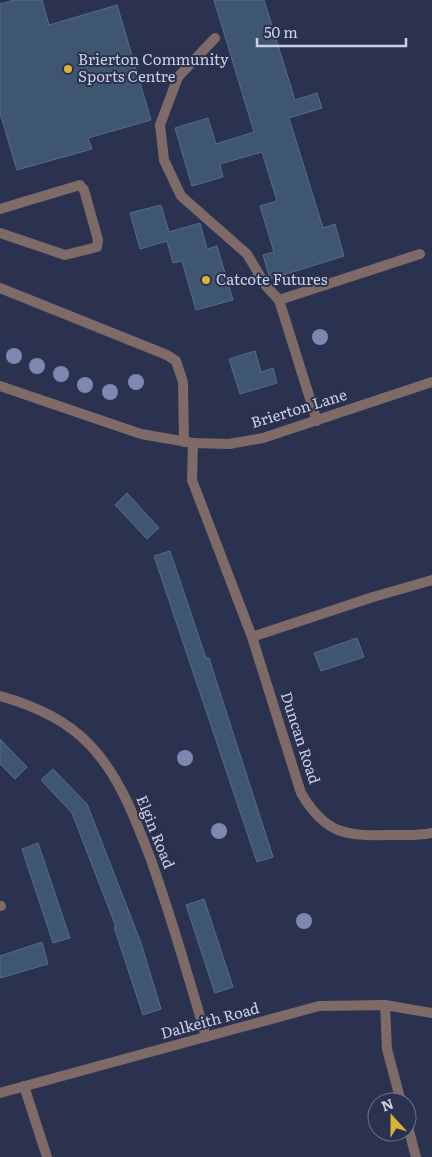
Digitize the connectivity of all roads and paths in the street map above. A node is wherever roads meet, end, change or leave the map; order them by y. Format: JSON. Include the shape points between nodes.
{"nodes":[{"id":1,"x":215,"y":38,"type":"dead end"},
{"id":2,"x":0,"y":209,"type":"edge"},
{"id":3,"x":0,"y":233,"type":"edge"},
{"id":4,"x":420,"y":254,"type":"dead end"},
{"id":5,"x":0,"y":288,"type":"edge"},
{"id":6,"x":279,"y":300,"type":"junction"},
{"id":7,"x":432,"y":382,"type":"edge"},
{"id":8,"x":0,"y":386,"type":"edge"},
{"id":9,"x":317,"y":421,"type":"junction"},
{"id":10,"x":189,"y":443,"type":"junction"},
{"id":11,"x":432,"y":580,"type":"edge"},
{"id":12,"x":252,"y":637,"type":"junction"},
{"id":13,"x":0,"y":696,"type":"edge"},
{"id":14,"x":432,"y":833,"type":"edge"},
{"id":15,"x":385,"y":1005,"type":"junction"},
{"id":16,"x":432,"y":1013,"type":"edge"},
{"id":17,"x":206,"y":1038,"type":"junction"},
{"id":18,"x":24,"y":1086,"type":"junction"},
{"id":19,"x":398,"y":1092,"type":"edge"},
{"id":20,"x":0,"y":1093,"type":"edge"},
{"id":21,"x":412,"y":1142,"type":"edge"},
{"id":22,"x":47,"y":1157,"type":"edge"},
{"id":23,"x":416,"y":1157,"type":"edge"}],
"edges":[{"from":1,"to":6,"type":"street","via":[[178,77],[160,125],[164,160],[181,196],[247,254],[266,286]]},
{"from":2,"to":3,"type":"street","via":[[80,185],[98,240],[97,248],[65,255]]},
{"from":4,"to":6,"type":"street"},
{"from":5,"to":10,"type":"street","name":"Duncan Road","via":[[176,361],[183,382]]},
{"from":6,"to":9,"type":"street"},
{"from":7,"to":9,"type":"street","name":"Brierton Lane"},
{"from":8,"to":10,"type":"street","name":"Brierton Lane","via":[[141,434]]},
{"from":9,"to":10,"type":"street","name":"Brierton Lane","via":[[263,438],[229,444]]},
{"from":10,"to":12,"type":"street","name":"Duncan Road","via":[[192,480]]},
{"from":11,"to":12,"type":"street"},
{"from":12,"to":14,"type":"street","name":"Duncan Road","via":[[301,793],[311,810],[325,824],[346,834]]},
{"from":13,"to":17,"type":"street","name":"Elgin Road","via":[[37,708],[66,725],[89,744],[117,780],[167,906]]},
{"from":15,"to":16,"type":"street","name":"Dalkeith Road"},
{"from":15,"to":17,"type":"street","name":"Dalkeith Road","via":[[319,1006]]},
{"from":15,"to":19,"type":"street","via":[[387,1049]]},
{"from":17,"to":18,"type":"street","name":"Dalkeith Road"},
{"from":18,"to":20,"type":"street","name":"Dalkeith Road"},
{"from":18,"to":22,"type":"street"},
{"from":21,"to":23,"type":"street"}]}
